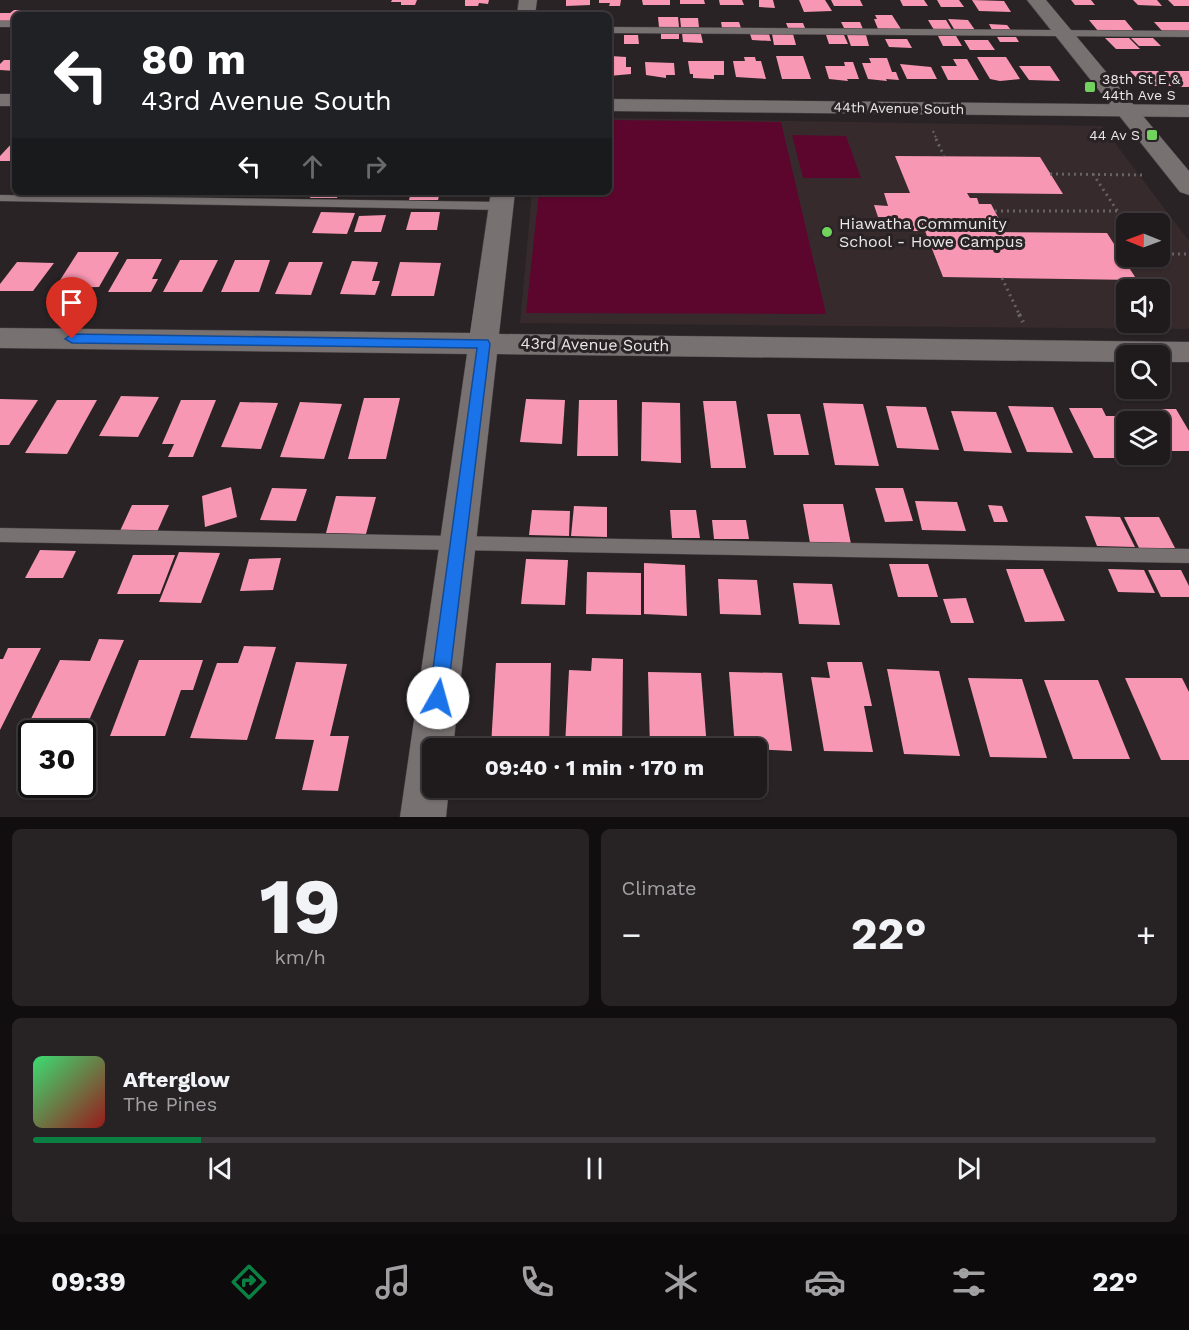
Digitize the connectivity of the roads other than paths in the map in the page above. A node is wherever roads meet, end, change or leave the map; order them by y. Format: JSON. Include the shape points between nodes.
{"nodes":[{"id":1,"x":1036,"y":0,"type":"edge"},
{"id":2,"x":612,"y":30,"type":"edge"},
{"id":3,"x":1063,"y":33,"type":"junction"},
{"id":4,"x":1189,"y":34,"type":"edge"},
{"id":5,"x":612,"y":105,"type":"edge"},
{"id":6,"x":1126,"y":110,"type":"junction"},
{"id":7,"x":1189,"y":111,"type":"edge"},
{"id":8,"x":1189,"y":187,"type":"edge"},
{"id":9,"x":0,"y":198,"type":"edge"},
{"id":10,"x":501,"y":199,"type":"edge"},
{"id":11,"x":0,"y":338,"type":"edge"},
{"id":12,"x":484,"y":344,"type":"junction"},
{"id":13,"x":1189,"y":352,"type":"edge"},
{"id":14,"x":0,"y":535,"type":"edge"},
{"id":15,"x":457,"y":542,"type":"junction"},
{"id":16,"x":1189,"y":556,"type":"edge"},
{"id":17,"x":423,"y":817,"type":"edge"}],
"edges":[{"from":1,"to":3,"type":"street"},
{"from":2,"to":3,"type":"lane"},
{"from":3,"to":4,"type":"lane"},
{"from":3,"to":6,"type":"street"},
{"from":5,"to":6,"type":"street","name":"44th Avenue South"},
{"from":6,"to":7,"type":"street","name":"44th Avenue South"},
{"from":6,"to":8,"type":"street"},
{"from":9,"to":10,"type":"lane"},
{"from":10,"to":12,"type":"street"},
{"from":11,"to":12,"type":"street","name":"43rd Avenue South"},
{"from":12,"to":13,"type":"street","name":"43rd Avenue South"},
{"from":12,"to":15,"type":"street"},
{"from":14,"to":15,"type":"lane"},
{"from":15,"to":16,"type":"lane"},
{"from":15,"to":17,"type":"street"}]}
